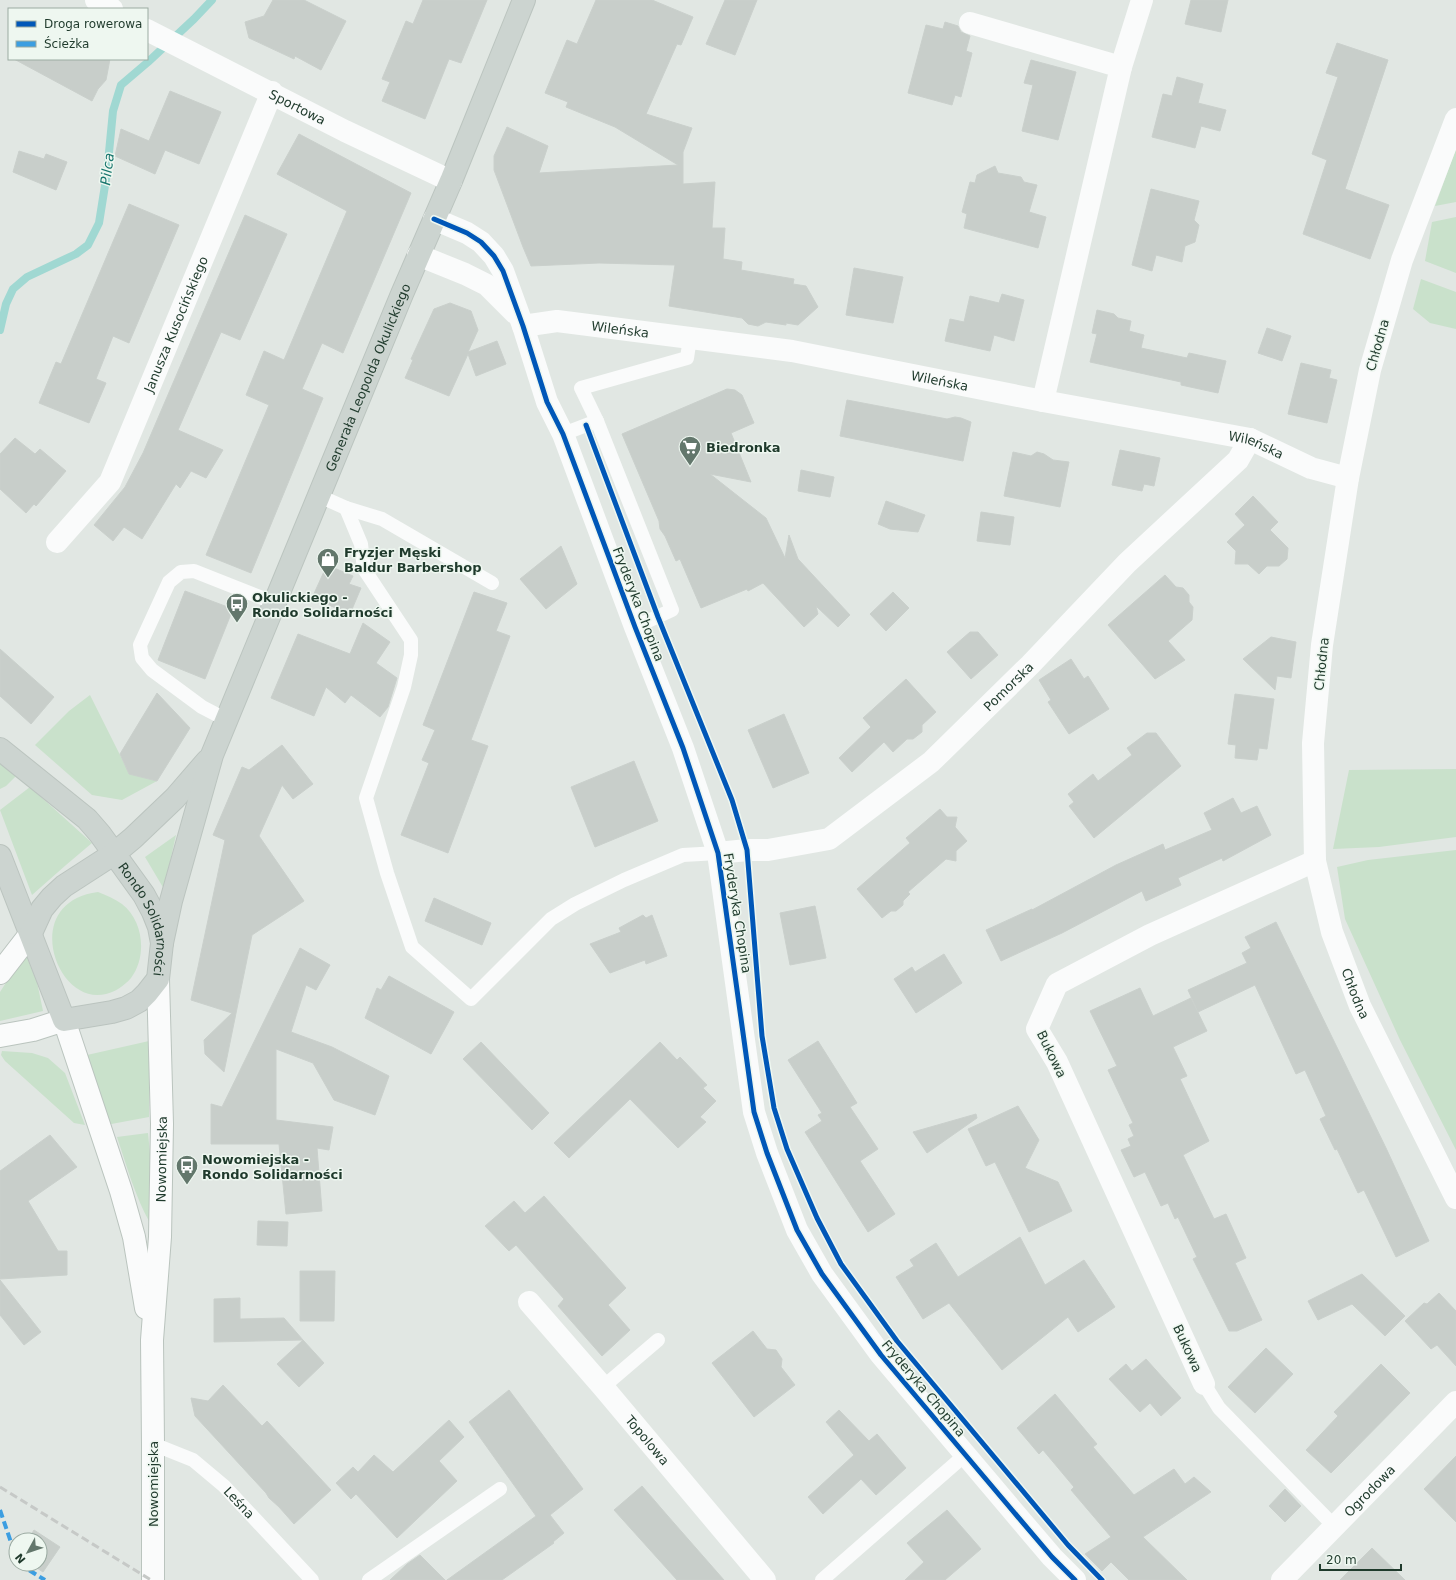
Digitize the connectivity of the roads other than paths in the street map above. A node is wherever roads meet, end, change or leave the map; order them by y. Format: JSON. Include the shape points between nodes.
{"nodes":[{"id":1,"x":96,"y":0,"type":"edge"},
{"id":2,"x":524,"y":0,"type":"edge"},
{"id":3,"x":1142,"y":0,"type":"edge"},
{"id":4,"x":110,"y":8,"type":"edge"},
{"id":5,"x":970,"y":23,"type":"dead end"},
{"id":6,"x":150,"y":31,"type":"edge"},
{"id":7,"x":1121,"y":67,"type":"junction"},
{"id":8,"x":272,"y":92,"type":"junction"},
{"id":9,"x":1456,"y":119,"type":"edge"},
{"id":10,"x":451,"y":181,"type":"junction"},
{"id":11,"x":434,"y":219,"type":"junction"},
{"id":12,"x":418,"y":255,"type":"junction"},
{"id":13,"x":520,"y":321,"type":"junction"},
{"id":14,"x":690,"y":338,"type":"junction"},
{"id":15,"x":1043,"y":401,"type":"junction"},
{"id":16,"x":597,"y":421,"type":"junction"},
{"id":17,"x":563,"y":434,"type":"junction"},
{"id":18,"x":1250,"y":439,"type":"junction"},
{"id":19,"x":1348,"y":478,"type":"junction"},
{"id":20,"x":319,"y":496,"type":"junction"},
{"id":21,"x":346,"y":508,"type":"junction"},
{"id":22,"x":57,"y":542,"type":"dead end"},
{"id":23,"x":492,"y":583,"type":"dead end"},
{"id":24,"x":275,"y":603,"type":"junction"},
{"id":25,"x":635,"y":627,"type":"junction"},
{"id":26,"x":227,"y":720,"type":"junction"},
{"id":27,"x":0,"y":749,"type":"edge"},
{"id":28,"x":212,"y":755,"type":"junction"},
{"id":29,"x":115,"y":853,"type":"junction"},
{"id":30,"x":718,"y":853,"type":"junction"},
{"id":31,"x":0,"y":856,"type":"edge"},
{"id":32,"x":1315,"y":861,"type":"junction"},
{"id":33,"x":31,"y":933,"type":"junction"},
{"id":34,"x":162,"y":943,"type":"junction"},
{"id":35,"x":0,"y":973,"type":"edge"},
{"id":36,"x":158,"y":978,"type":"junction"},
{"id":37,"x":64,"y":1020,"type":"junction"},
{"id":38,"x":0,"y":1036,"type":"edge"},
{"id":39,"x":1456,"y":1198,"type":"edge"},
{"id":40,"x":529,"y":1302,"type":"dead end"},
{"id":41,"x":152,"y":1340,"type":"junction"},
{"id":42,"x":658,"y":1340,"type":"dead end"},
{"id":43,"x":1204,"y":1384,"type":"joint"},
{"id":44,"x":603,"y":1387,"type":"junction"},
{"id":45,"x":1456,"y":1402,"type":"edge"},
{"id":46,"x":153,"y":1444,"type":"junction"},
{"id":47,"x":965,"y":1455,"type":"junction"},
{"id":48,"x":500,"y":1489,"type":"dead end"},
{"id":49,"x":1335,"y":1527,"type":"junction"},
{"id":50,"x":152,"y":1580,"type":"edge"},
{"id":51,"x":312,"y":1580,"type":"edge"},
{"id":52,"x":369,"y":1580,"type":"edge"},
{"id":53,"x":765,"y":1580,"type":"edge"},
{"id":54,"x":822,"y":1580,"type":"edge"},
{"id":55,"x":1075,"y":1580,"type":"edge"},
{"id":56,"x":1282,"y":1580,"type":"edge"}],
"edges":[{"from":1,"to":4,"type":"street"},
{"from":2,"to":10,"type":"main road","name":"Generała Leopolda Okulickiego"},
{"from":3,"to":7,"type":"street"},
{"from":5,"to":7,"type":"street"},
{"from":6,"to":8,"type":"street","name":"Sportowa"},
{"from":7,"to":15,"type":"street"},
{"from":8,"to":10,"type":"street","name":"Sportowa"},
{"from":8,"to":22,"type":"street","name":"Janusza Kusocińskiego","via":[[110,482]]},
{"from":9,"to":19,"type":"street","name":"Chłodna","via":[[1402,260],[1370,370]]},
{"from":10,"to":11,"type":"main road","name":"Generała Leopolda Okulickiego"},
{"from":11,"to":12,"type":"main road","name":"Generała Leopolda Okulickiego"},
{"from":11,"to":13,"type":"street","name":"Fryderyka Chopina","via":[[467,233],[494,256],[503,271]]},
{"from":12,"to":13,"type":"street","via":[[487,285]]},
{"from":12,"to":20,"type":"main road","name":"Generała Leopolda Okulickiego"},
{"from":13,"to":14,"type":"street","name":"Wileńska","via":[[557,321]]},
{"from":13,"to":17,"type":"street","name":"Fryderyka Chopina","via":[[547,402]]},
{"from":14,"to":15,"type":"street","name":"Wileńska","via":[[792,351]]},
{"from":14,"to":16,"type":"lane","via":[[687,358],[581,388]]},
{"from":15,"to":18,"type":"street","name":"Wileńska"},
{"from":16,"to":17,"type":"lane"},
{"from":16,"to":25,"type":"lane","via":[[672,610]]},
{"from":17,"to":25,"type":"street","name":"Fryderyka Chopina"},
{"from":18,"to":19,"type":"street","name":"Wileńska","via":[[1311,468]]},
{"from":18,"to":30,"type":"street","name":"Pomorska","via":[[1238,460],[1127,562],[1030,665],[931,762],[830,839],[768,850]]},
{"from":19,"to":32,"type":"street","name":"Chłodna","via":[[1322,645],[1313,744]]},
{"from":20,"to":21,"type":"lane"},
{"from":20,"to":24,"type":"main road","name":"Generała Leopolda Okulickiego"},
{"from":21,"to":23,"type":"lane","via":[[382,519]]},
{"from":21,"to":30,"type":"lane","via":[[361,544],[364,569],[411,640],[411,655],[404,687],[366,798],[387,873],[412,947],[471,999],[551,919],[576,904],[683,855]]},
{"from":24,"to":26,"type":"main road","name":"Generała Leopolda Okulickiego"},
{"from":24,"to":26,"type":"lane","via":[[194,571],[181,572],[169,582],[140,645],[142,658],[152,670],[202,707]]},
{"from":25,"to":30,"type":"street","name":"Fryderyka Chopina","via":[[683,748]]},
{"from":26,"to":28,"type":"main road","name":"Generała Leopolda Okulickiego"},
{"from":27,"to":29,"type":"main road","via":[[87,820]]},
{"from":28,"to":29,"type":"main road","name":"Generała Leopolda Okulickiego","via":[[175,798]]},
{"from":28,"to":34,"type":"main road","name":"Generała Leopolda Okulickiego","via":[[171,901]]},
{"from":29,"to":33,"type":"main road","name":"Rondo Solidarności","via":[[64,886],[52,897],[42,909]]},
{"from":29,"to":34,"type":"main road","name":"Rondo Solidarności","via":[[153,912]]},
{"from":30,"to":47,"type":"street","name":"Fryderyka Chopina","via":[[754,1112],[796,1230],[822,1274],[881,1355]]},
{"from":31,"to":33,"type":"main road"},
{"from":32,"to":39,"type":"street","name":"Chłodna","via":[[1332,932],[1360,1006]]},
{"from":32,"to":43,"type":"street","name":"Bukowa","via":[[1150,935],[1057,984],[1037,1029],[1057,1062]]},
{"from":33,"to":35,"type":"street"},
{"from":33,"to":37,"type":"main road"},
{"from":34,"to":36,"type":"main road","name":"Rondo Solidarności"},
{"from":36,"to":37,"type":"main road","name":"Rondo Solidarności","via":[[139,1001],[126,1008]]},
{"from":36,"to":41,"type":"street","name":"Nowomiejska","via":[[162,1124],[160,1237]]},
{"from":37,"to":38,"type":"street","via":[[33,1030]]},
{"from":37,"to":41,"type":"street","name":"Nowomiejska","via":[[122,1191],[134,1237]]},
{"from":40,"to":44,"type":"street","name":"Topolowa"},
{"from":41,"to":46,"type":"street","name":"Nowomiejska"},
{"from":42,"to":44,"type":"lane"},
{"from":43,"to":49,"type":"lane","via":[[1219,1408]]},
{"from":44,"to":53,"type":"street","name":"Topolowa"},
{"from":45,"to":49,"type":"street","name":"Ogrodowa"},
{"from":46,"to":50,"type":"street","name":"Nowomiejska"},
{"from":46,"to":51,"type":"lane","name":"Leśna","via":[[193,1460],[224,1486]]},
{"from":47,"to":54,"type":"lane"},
{"from":47,"to":55,"type":"street","name":"Fryderyka Chopina","via":[[1052,1557]]},
{"from":48,"to":52,"type":"lane"},
{"from":49,"to":56,"type":"street","name":"Ogrodowa"}]}
